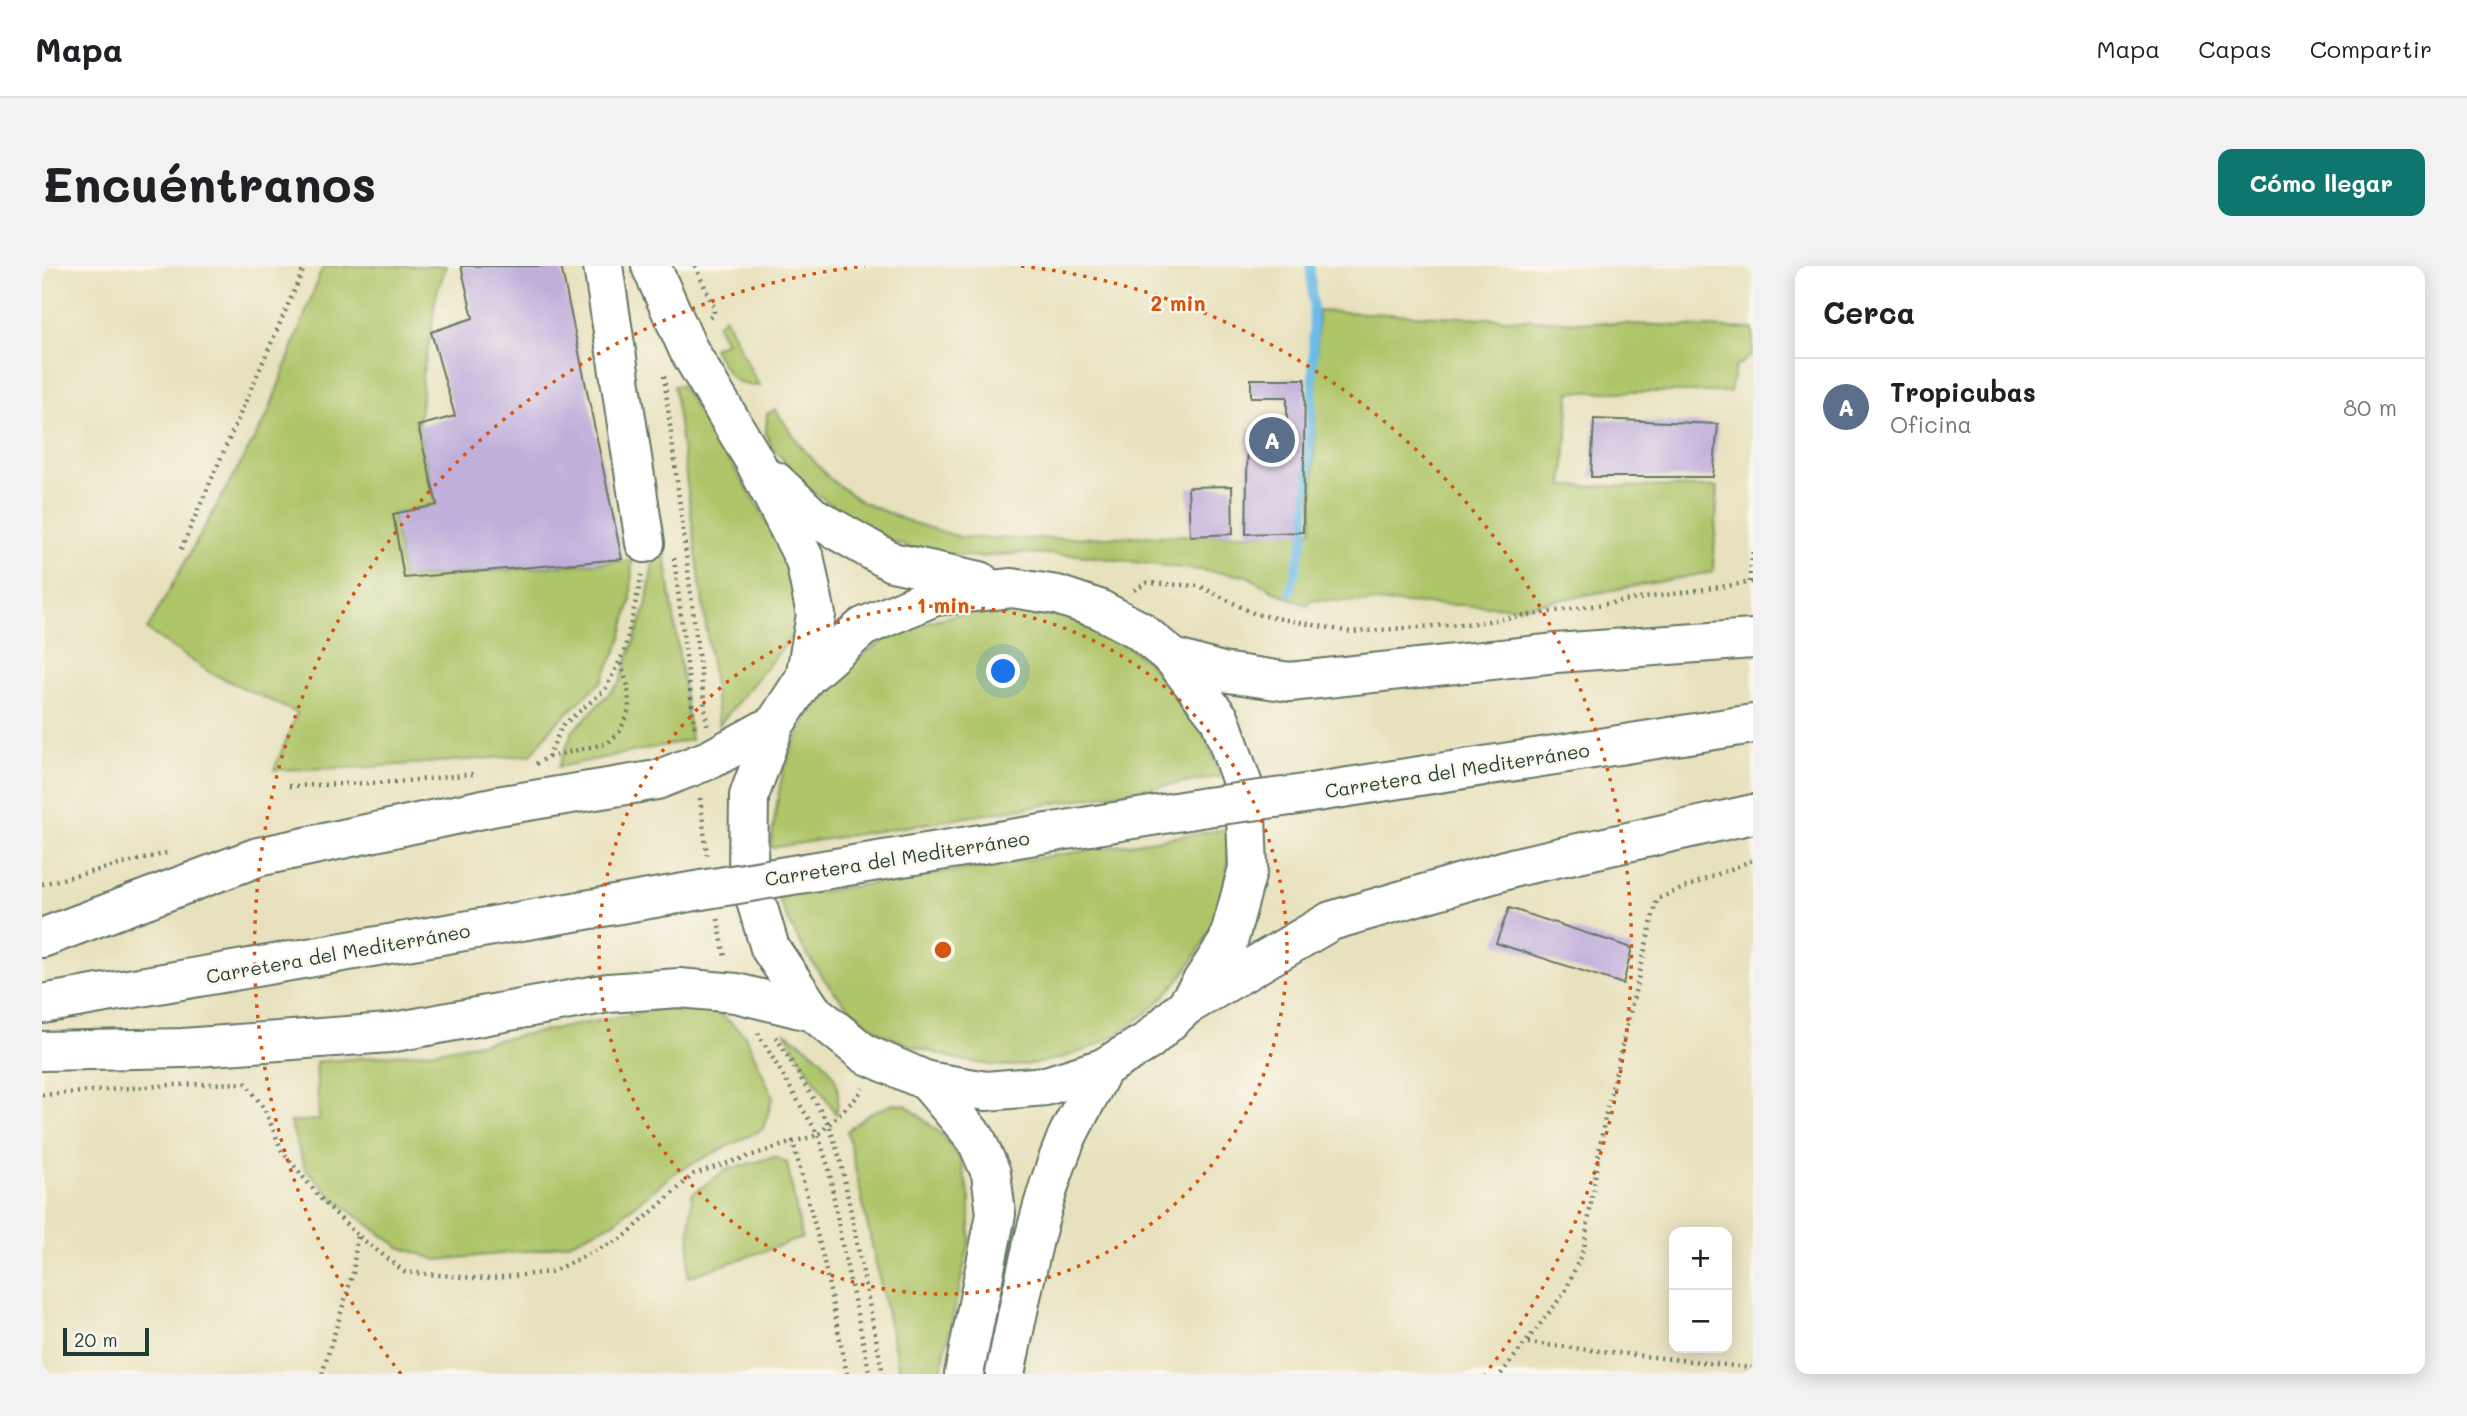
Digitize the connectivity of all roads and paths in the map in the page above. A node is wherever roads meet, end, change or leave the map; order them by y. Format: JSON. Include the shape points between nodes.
{"nodes":[{"id":1,"x":305,"y":266,"type":"edge"},
{"id":2,"x":603,"y":266,"type":"edge"},
{"id":3,"x":651,"y":266,"type":"edge"},
{"id":4,"x":695,"y":266,"type":"edge"},
{"id":5,"x":706,"y":320,"type":"dead end"},
{"id":6,"x":664,"y":374,"type":"dead end"},
{"id":7,"x":754,"y":460,"type":"junction"},
{"id":8,"x":645,"y":543,"type":"joint"},
{"id":9,"x":181,"y":549,"type":"dead end"},
{"id":10,"x":1753,"y":551,"type":"edge"},
{"id":11,"x":1751,"y":582,"type":"edge"},
{"id":12,"x":1012,"y":588,"type":"junction"},
{"id":13,"x":1099,"y":609,"type":"junction"},
{"id":14,"x":1753,"y":639,"type":"edge"},
{"id":15,"x":1173,"y":658,"type":"junction"},
{"id":16,"x":620,"y":660,"type":"junction"},
{"id":17,"x":805,"y":678,"type":"junction"},
{"id":18,"x":775,"y":724,"type":"junction"},
{"id":19,"x":1753,"y":724,"type":"edge"},
{"id":20,"x":708,"y":730,"type":"dead end"},
{"id":21,"x":548,"y":757,"type":"junction"},
{"id":22,"x":529,"y":768,"type":"dead end"},
{"id":23,"x":476,"y":774,"type":"dead end"},
{"id":24,"x":289,"y":786,"type":"dead end"},
{"id":25,"x":1753,"y":814,"type":"edge"},
{"id":26,"x":178,"y":850,"type":"dead end"},
{"id":27,"x":1753,"y":860,"type":"edge"},
{"id":28,"x":42,"y":884,"type":"edge"},
{"id":29,"x":42,"y":938,"type":"edge"},
{"id":30,"x":42,"y":1004,"type":"edge"},
{"id":31,"x":1186,"y":1006,"type":"junction"},
{"id":32,"x":813,"y":1012,"type":"junction"},
{"id":33,"x":769,"y":1026,"type":"dead end"},
{"id":34,"x":756,"y":1031,"type":"dead end"},
{"id":35,"x":42,"y":1051,"type":"edge"},
{"id":36,"x":881,"y":1061,"type":"junction"},
{"id":37,"x":1103,"y":1068,"type":"junction"},
{"id":38,"x":927,"y":1081,"type":"junction"},
{"id":39,"x":42,"y":1095,"type":"edge"},
{"id":40,"x":828,"y":1125,"type":"junction"},
{"id":41,"x":818,"y":1135,"type":"junction"},
{"id":42,"x":793,"y":1142,"type":"junction"},
{"id":43,"x":357,"y":1235,"type":"junction"},
{"id":44,"x":1527,"y":1343,"type":"junction"},
{"id":45,"x":1753,"y":1368,"type":"edge"},
{"id":46,"x":322,"y":1374,"type":"edge"},
{"id":47,"x":847,"y":1374,"type":"edge"},
{"id":48,"x":870,"y":1374,"type":"edge"},
{"id":49,"x":883,"y":1374,"type":"edge"},
{"id":50,"x":964,"y":1374,"type":"edge"},
{"id":51,"x":1005,"y":1374,"type":"edge"},
{"id":52,"x":1501,"y":1374,"type":"edge"}],
"edges":[{"from":1,"to":9,"type":"path"},
{"from":2,"to":8,"type":"main road"},
{"from":3,"to":7,"type":"main road","via":[[688,349]]},
{"from":4,"to":5,"type":"path","via":[[714,307],[714,314]]},
{"from":6,"to":20,"type":"path"},
{"from":7,"to":12,"type":"main road","via":[[812,516],[892,562]]},
{"from":7,"to":17,"type":"main road","via":[[805,561],[816,615]]},
{"from":8,"to":16,"type":"path","via":[[642,575]]},
{"from":10,"to":11,"type":"path"},
{"from":11,"to":13,"type":"path","via":[[1476,623],[1351,632],[1255,614],[1200,586],[1147,583]]},
{"from":12,"to":13,"type":"main road","via":[[1057,595]]},
{"from":12,"to":17,"type":"main road","via":[[935,596],[863,627]]},
{"from":13,"to":15,"type":"main road","via":[[1139,630]]},
{"from":14,"to":15,"type":"main road","via":[[1556,653],[1290,682],[1222,672]]},
{"from":15,"to":31,"type":"main road","via":[[1220,719],[1245,791],[1248,868],[1228,942]]},
{"from":16,"to":21,"type":"path","via":[[605,691],[562,726]]},
{"from":16,"to":21,"type":"path","via":[[629,710],[620,731],[608,743]]},
{"from":17,"to":18,"type":"main road"},
{"from":18,"to":29,"type":"main road","via":[[711,759],[657,780],[498,806],[258,857]]},
{"from":18,"to":32,"type":"main road","via":[[749,796],[748,874],[770,948]]},
{"from":19,"to":30,"type":"main road","name":"Carretera del Mediterráneo","bridge":true,"via":[[1206,807]]},
{"from":21,"to":22,"type":"path"},
{"from":23,"to":24,"type":"path"},
{"from":25,"to":31,"type":"main road","via":[[1516,867],[1331,920]]},
{"from":26,"to":28,"type":"path"},
{"from":27,"to":44,"type":"path","via":[[1657,899],[1604,1122],[1584,1248],[1565,1292]]},
{"from":31,"to":37,"type":"main road","via":[[1148,1041]]},
{"from":32,"to":35,"type":"main road","via":[[736,993],[679,988],[608,993],[389,1033],[183,1048]]},
{"from":32,"to":36,"type":"main road","via":[[865,1054]]},
{"from":33,"to":40,"type":"path"},
{"from":34,"to":41,"type":"path"},
{"from":36,"to":38,"type":"main road"},
{"from":36,"to":40,"type":"path","via":[[857,1097]]},
{"from":37,"to":38,"type":"main road","via":[[1046,1086],[986,1091]]},
{"from":37,"to":51,"type":"main road","via":[[1067,1138],[1040,1214]]},
{"from":38,"to":50,"type":"main road","via":[[976,1139],[992,1172],[996,1214]]},
{"from":39,"to":43,"type":"path","via":[[246,1083],[265,1110],[282,1151]]},
{"from":40,"to":41,"type":"path"},
{"from":40,"to":49,"type":"path","via":[[841,1162]]},
{"from":41,"to":42,"type":"path"},
{"from":41,"to":48,"type":"path","via":[[830,1169]]},
{"from":42,"to":43,"type":"path","via":[[694,1174],[624,1237],[551,1272],[485,1279],[405,1272]]},
{"from":42,"to":47,"type":"path"},
{"from":43,"to":46,"type":"path","via":[[352,1273]]},
{"from":44,"to":45,"type":"path"},
{"from":44,"to":52,"type":"path"}]}
